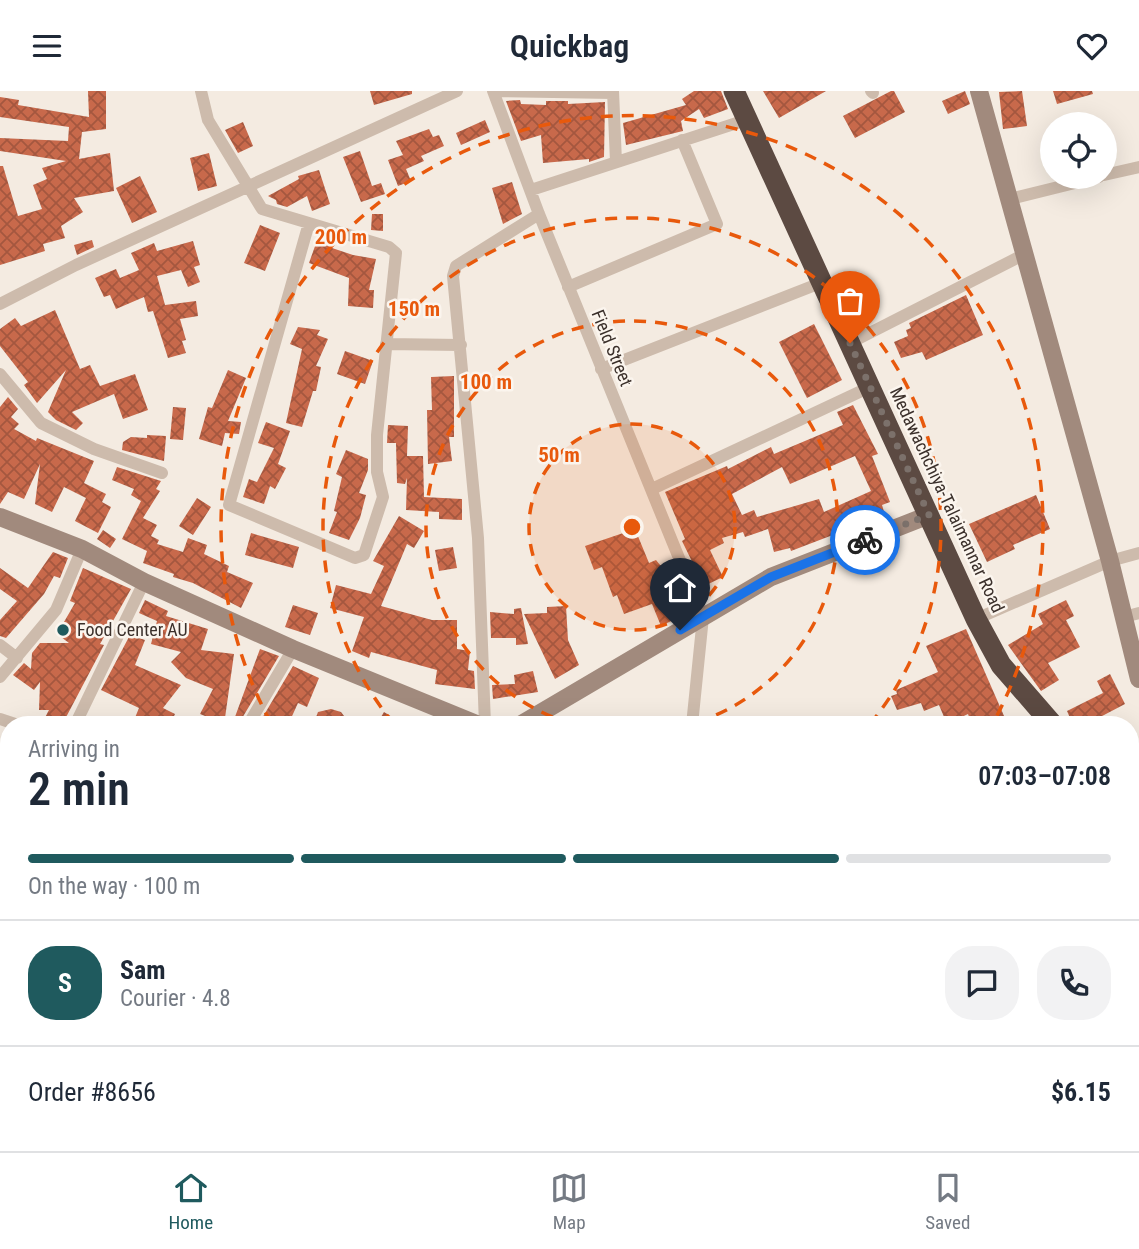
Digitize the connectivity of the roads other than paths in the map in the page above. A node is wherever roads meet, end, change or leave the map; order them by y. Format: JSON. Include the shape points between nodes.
{"nodes":[{"id":1,"x":201,"y":91,"type":"edge"},
{"id":2,"x":457,"y":91,"type":"edge"},
{"id":3,"x":493,"y":91,"type":"edge"},
{"id":4,"x":734,"y":91,"type":"edge"},
{"id":5,"x":979,"y":91,"type":"edge"},
{"id":6,"x":613,"y":92,"type":"edge"},
{"id":7,"x":746,"y":120,"type":"junction"},
{"id":8,"x":682,"y":140,"type":"junction"},
{"id":9,"x":615,"y":162,"type":"junction"},
{"id":10,"x":1139,"y":167,"type":"edge"},
{"id":11,"x":1117,"y":173,"type":"edge"},
{"id":12,"x":248,"y":187,"type":"junction"},
{"id":13,"x":1050,"y":189,"type":"edge"},
{"id":14,"x":531,"y":190,"type":"junction"},
{"id":15,"x":1010,"y":199,"type":"junction"},
{"id":16,"x":539,"y":214,"type":"junction"},
{"id":17,"x":309,"y":223,"type":"junction"},
{"id":18,"x":1023,"y":255,"type":"junction"},
{"id":19,"x":822,"y":282,"type":"junction"},
{"id":20,"x":568,"y":287,"type":"junction"},
{"id":21,"x":0,"y":304,"type":"edge"},
{"id":22,"x":850,"y":343,"type":"junction"},
{"id":23,"x":386,"y":344,"type":"junction"},
{"id":24,"x":461,"y":345,"type":"junction"},
{"id":25,"x":601,"y":369,"type":"junction"},
{"id":26,"x":0,"y":374,"type":"edge"},
{"id":27,"x":870,"y":387,"type":"junction"},
{"id":28,"x":162,"y":474,"type":"dead end"},
{"id":29,"x":652,"y":489,"type":"junction"},
{"id":30,"x":929,"y":515,"type":"junction"},
{"id":31,"x":0,"y":517,"type":"edge"},
{"id":32,"x":82,"y":549,"type":"junction"},
{"id":33,"x":1139,"y":553,"type":"edge"},
{"id":34,"x":1110,"y":561,"type":"junction"},
{"id":35,"x":144,"y":582,"type":"junction"},
{"id":36,"x":1132,"y":615,"type":"edge"},
{"id":37,"x":703,"y":617,"type":"junction"},
{"id":38,"x":976,"y":619,"type":"junction"},
{"id":39,"x":0,"y":645,"type":"edge"},
{"id":40,"x":293,"y":649,"type":"junction"},
{"id":41,"x":17,"y":658,"type":"junction"},
{"id":42,"x":0,"y":677,"type":"edge"},
{"id":43,"x":1139,"y":679,"type":"edge"},
{"id":44,"x":79,"y":716,"type":"edge"},
{"id":45,"x":253,"y":716,"type":"edge"},
{"id":46,"x":457,"y":716,"type":"edge"},
{"id":47,"x":485,"y":716,"type":"edge"},
{"id":48,"x":535,"y":716,"type":"edge"},
{"id":49,"x":693,"y":716,"type":"edge"},
{"id":50,"x":1045,"y":716,"type":"edge"}],
"edges":[{"from":1,"to":12,"type":"street","via":[[208,120]]},
{"from":2,"to":12,"type":"street"},
{"from":3,"to":6,"type":"street"},
{"from":3,"to":14,"type":"street","name":"Field Street"},
{"from":4,"to":7,"type":"highway","name":"Medawachchiya-Talaimannar Road"},
{"from":5,"to":15,"type":"street"},
{"from":6,"to":9,"type":"street"},
{"from":7,"to":8,"type":"street"},
{"from":7,"to":19,"type":"highway","name":"Medawachchiya-Talaimannar Road"},
{"from":8,"to":9,"type":"street"},
{"from":8,"to":20,"type":"street","via":[[717,224]]},
{"from":9,"to":14,"type":"street"},
{"from":10,"to":11,"type":"street"},
{"from":12,"to":17,"type":"street","via":[[262,209]]},
{"from":12,"to":21,"type":"street"},
{"from":13,"to":15,"type":"street"},
{"from":14,"to":16,"type":"street","name":"Field Street"},
{"from":15,"to":18,"type":"street"},
{"from":16,"to":20,"type":"street","name":"Field Street"},
{"from":16,"to":24,"type":"street","via":[[456,266],[453,276]]},
{"from":17,"to":23,"type":"street","via":[[396,253]]},
{"from":17,"to":23,"type":"street","via":[[229,505],[355,558],[364,555],[383,497],[377,472],[377,435]]},
{"from":18,"to":22,"type":"street"},
{"from":18,"to":34,"type":"street"},
{"from":19,"to":22,"type":"highway","name":"Medawachchiya-Talaimannar Road"},
{"from":19,"to":25,"type":"street"},
{"from":20,"to":25,"type":"street","name":"Field Street"},
{"from":22,"to":27,"type":"highway","name":"Medawachchiya-Talaimannar Road"},
{"from":23,"to":24,"type":"street"},
{"from":24,"to":47,"type":"street","via":[[478,538]]},
{"from":25,"to":29,"type":"street","name":"Field Street"},
{"from":26,"to":28,"type":"street","via":[[41,423]]},
{"from":27,"to":29,"type":"street"},
{"from":27,"to":30,"type":"highway","name":"Medawachchiya-Talaimannar Road"},
{"from":29,"to":37,"type":"street","name":"Field Street"},
{"from":30,"to":37,"type":"street","via":[[771,577]]},
{"from":30,"to":38,"type":"highway","name":"Medawachchiya-Talaimannar Road"},
{"from":31,"to":32,"type":"street"},
{"from":32,"to":35,"type":"street"},
{"from":32,"to":41,"type":"street","via":[[56,610]]},
{"from":33,"to":34,"type":"street"},
{"from":34,"to":36,"type":"street"},
{"from":34,"to":38,"type":"street"},
{"from":35,"to":40,"type":"street"},
{"from":35,"to":44,"type":"street"},
{"from":36,"to":43,"type":"street"},
{"from":37,"to":48,"type":"street"},
{"from":37,"to":49,"type":"street"},
{"from":38,"to":50,"type":"highway","name":"Medawachchiya-Talaimannar Road","via":[[1002,665]]},
{"from":39,"to":41,"type":"street"},
{"from":40,"to":45,"type":"street"},
{"from":40,"to":46,"type":"street"},
{"from":41,"to":42,"type":"street"}]}
